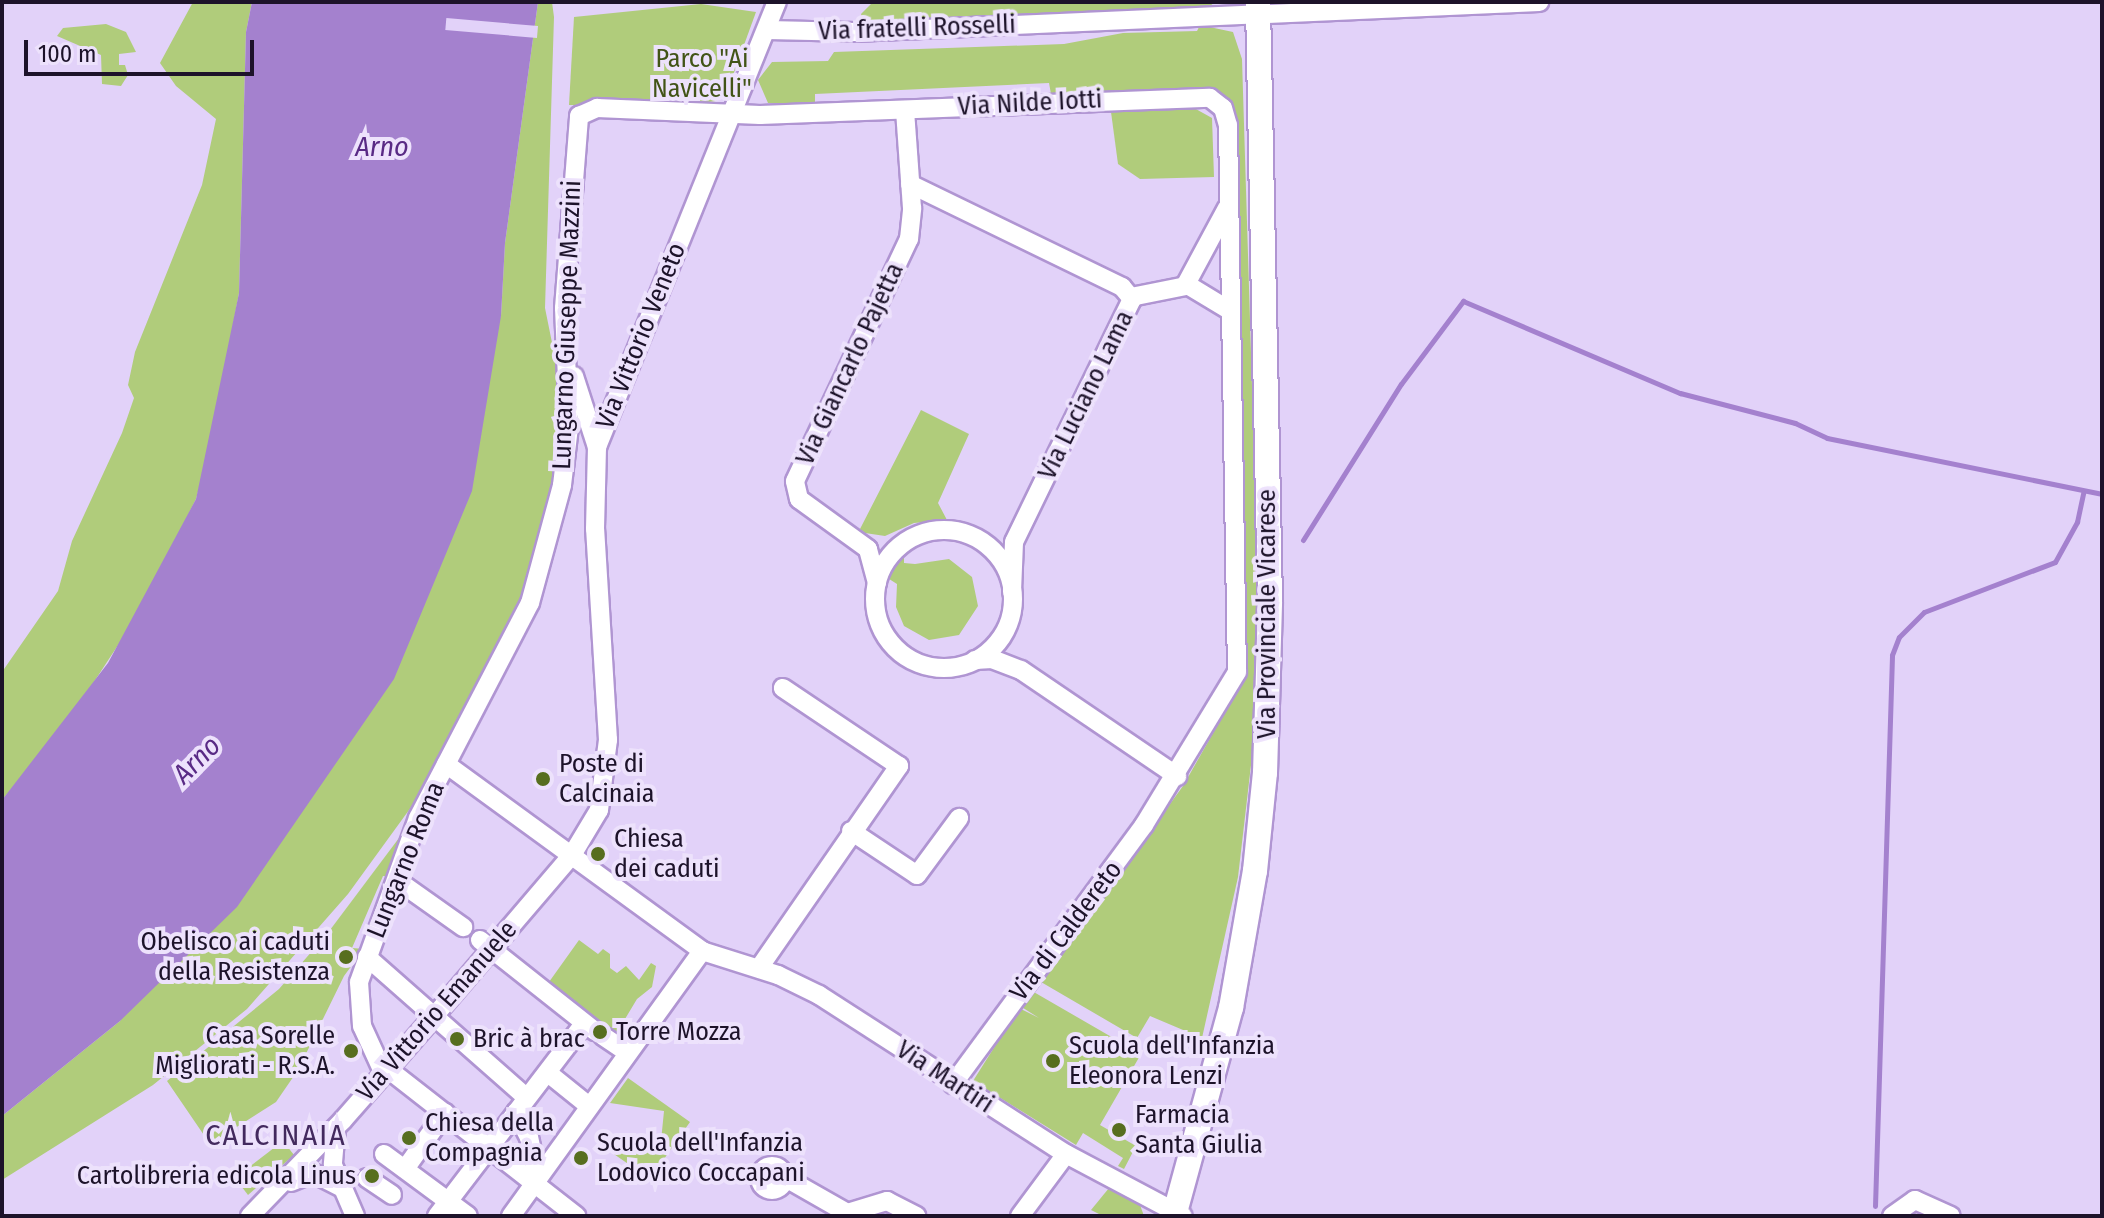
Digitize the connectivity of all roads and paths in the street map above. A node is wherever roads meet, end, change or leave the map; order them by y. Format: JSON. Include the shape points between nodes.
{"nodes":[{"id":1,"x":777,"y":2,"type":"edge"},
{"id":2,"x":1539,"y":2,"type":"edge"},
{"id":3,"x":1251,"y":6,"type":"edge"},
{"id":4,"x":768,"y":30,"type":"junction"},
{"id":5,"x":905,"y":110,"type":"junction"},
{"id":6,"x":735,"y":115,"type":"junction"},
{"id":7,"x":910,"y":184,"type":"junction"},
{"id":8,"x":1228,"y":205,"type":"junction"},
{"id":9,"x":1186,"y":286,"type":"junction"},
{"id":10,"x":1131,"y":297,"type":"junction"},
{"id":11,"x":1229,"y":310,"type":"junction"},
{"id":12,"x":567,"y":359,"type":"junction"},
{"id":13,"x":597,"y":447,"type":"junction"},
{"id":14,"x":877,"y":583,"type":"junction"},
{"id":15,"x":1011,"y":601,"type":"junction"},
{"id":16,"x":974,"y":661,"type":"junction"},
{"id":17,"x":1021,"y":670,"type":"junction"},
{"id":18,"x":783,"y":688,"type":"dead end"},
{"id":19,"x":446,"y":764,"type":"junction"},
{"id":20,"x":1177,"y":776,"type":"junction"},
{"id":21,"x":959,"y":818,"type":"dead end"},
{"id":22,"x":851,"y":831,"type":"junction"},
{"id":23,"x":572,"y":855,"type":"junction"},
{"id":24,"x":398,"y":881,"type":"junction"},
{"id":25,"x":463,"y":927,"type":"dead end"},
{"id":26,"x":486,"y":944,"type":"junction"},
{"id":27,"x":702,"y":951,"type":"junction"},
{"id":28,"x":367,"y":957,"type":"junction"},
{"id":29,"x":759,"y":968,"type":"junction"},
{"id":30,"x":436,"y":1014,"type":"junction"},
{"id":31,"x":594,"y":1030,"type":"junction"},
{"id":32,"x":627,"y":1052,"type":"junction"},
{"id":33,"x":386,"y":1071,"type":"junction"},
{"id":34,"x":548,"y":1073,"type":"junction"},
{"id":35,"x":953,"y":1084,"type":"junction"},
{"id":36,"x":521,"y":1105,"type":"junction"},
{"id":37,"x":589,"y":1106,"type":"junction"},
{"id":38,"x":445,"y":1113,"type":"junction"},
{"id":39,"x":336,"y":1128,"type":"junction"},
{"id":40,"x":489,"y":1149,"type":"junction"},
{"id":41,"x":384,"y":1154,"type":"dead end"},
{"id":42,"x":1066,"y":1154,"type":"junction"},
{"id":43,"x":405,"y":1169,"type":"junction"},
{"id":44,"x":784,"y":1177,"type":"dead end"},
{"id":45,"x":367,"y":1178,"type":"dead end"},
{"id":46,"x":536,"y":1182,"type":"junction"},
{"id":47,"x":344,"y":1189,"type":"junction"},
{"id":48,"x":392,"y":1195,"type":"dead end"},
{"id":49,"x":265,"y":1199,"type":"junction"},
{"id":50,"x":443,"y":1209,"type":"edge"},
{"id":51,"x":1178,"y":1214,"type":"edge"},
{"id":52,"x":250,"y":1216,"type":"edge"},
{"id":53,"x":355,"y":1216,"type":"edge"},
{"id":54,"x":468,"y":1216,"type":"edge"},
{"id":55,"x":511,"y":1216,"type":"edge"},
{"id":56,"x":576,"y":1216,"type":"edge"},
{"id":57,"x":916,"y":1216,"type":"edge"},
{"id":58,"x":1020,"y":1216,"type":"edge"},
{"id":59,"x":1892,"y":1216,"type":"edge"},
{"id":60,"x":1951,"y":1216,"type":"edge"}],
"edges":[{"from":1,"to":4,"type":"street"},
{"from":2,"to":3,"type":"street","name":"Via fratelli Rosselli"},
{"from":3,"to":4,"type":"street","name":"Via fratelli Rosselli","via":[[855,32]]},
{"from":3,"to":51,"type":"main road","name":"Via Provinciale Vicarese","via":[[1270,602],[1265,773],[1231,1008]]},
{"from":4,"to":6,"type":"street"},
{"from":5,"to":6,"type":"street","name":"Via Nilde Iotti"},
{"from":5,"to":7,"type":"street","name":"Via Giancarlo Pajetta"},
{"from":5,"to":8,"type":"street","name":"Via Nilde Iotti","via":[[1210,98],[1227,116]]},
{"from":6,"to":12,"type":"street","name":"Lungarno Giuseppe Mazzini","via":[[597,108],[579,116],[564,308]]},
{"from":6,"to":13,"type":"street","name":"Via Vittorio Veneto","via":[[636,340]]},
{"from":7,"to":10,"type":"street","name":"Via Luciano Lama","via":[[1122,287]]},
{"from":7,"to":14,"type":"street","name":"Via Giancarlo Pajetta","via":[[909,239],[795,481],[799,499],[868,549]]},
{"from":8,"to":9,"type":"street","name":"Via Nilde Iotti"},
{"from":8,"to":11,"type":"street","name":"Via Nilde Iotti"},
{"from":9,"to":10,"type":"street"},
{"from":9,"to":11,"type":"street"},
{"from":10,"to":15,"type":"street","name":"Via Luciano Lama","via":[[1014,542]]},
{"from":11,"to":20,"type":"street","name":"Via Nilde Iotti","via":[[1237,672]]},
{"from":12,"to":13,"type":"street"},
{"from":12,"to":19,"type":"street","name":"Lungarno Giuseppe Mazzini","via":[[568,450],[542,565],[530,603]]},
{"from":13,"to":23,"type":"street","name":"Via Vittorio Veneto","via":[[595,529],[607,760],[602,803]]},
{"from":14,"to":15,"type":"street","via":[[900,545],[947,530],[974,537],[992,550],[1005,567]]},
{"from":14,"to":16,"type":"street","via":[[879,621],[901,653],[942,668]]},
{"from":15,"to":16,"type":"street","via":[[997,641]]},
{"from":15,"to":17,"type":"street","name":"Via Luciano Lama","via":[[1009,650]]},
{"from":16,"to":17,"type":"street","via":[[992,659]]},
{"from":17,"to":20,"type":"street"},
{"from":18,"to":22,"type":"street","via":[[899,766]]},
{"from":19,"to":23,"type":"street","name":"Via Martiri"},
{"from":19,"to":24,"type":"street","name":"Lungarno Roma","via":[[418,818]]},
{"from":20,"to":35,"type":"street","name":"Via di Caldereto"},
{"from":21,"to":22,"type":"street","via":[[917,875]]},
{"from":22,"to":29,"type":"street"},
{"from":23,"to":26,"type":"street","name":"Via Vittorio Emanuele"},
{"from":23,"to":27,"type":"street","name":"Via Martiri"},
{"from":24,"to":25,"type":"street"},
{"from":24,"to":28,"type":"street","name":"Lungarno Roma"},
{"from":26,"to":30,"type":"street","name":"Via Vittorio Emanuele"},
{"from":26,"to":31,"type":"street"},
{"from":27,"to":29,"type":"street","name":"Via Martiri"},
{"from":27,"to":32,"type":"street"},
{"from":28,"to":30,"type":"street"},
{"from":28,"to":33,"type":"street","name":"Lungarno Roma","via":[[357,999],[369,1051]]},
{"from":29,"to":35,"type":"street","name":"Via Martiri","via":[[819,995]]},
{"from":30,"to":33,"type":"street","name":"Via Vittorio Emanuele"},
{"from":30,"to":36,"type":"street"},
{"from":31,"to":32,"type":"street"},
{"from":31,"to":34,"type":"street"},
{"from":32,"to":37,"type":"street"},
{"from":33,"to":38,"type":"street"},
{"from":33,"to":39,"type":"street","name":"Via Vittorio Emanuele"},
{"from":34,"to":36,"type":"street"},
{"from":34,"to":37,"type":"street"},
{"from":35,"to":42,"type":"street","name":"Via Martiri"},
{"from":36,"to":40,"type":"street"},
{"from":36,"to":46,"type":"street"},
{"from":37,"to":46,"type":"street"},
{"from":38,"to":40,"type":"street"},
{"from":38,"to":43,"type":"street"},
{"from":39,"to":47,"type":"street","via":[[331,1156]]},
{"from":39,"to":49,"type":"street","name":"Via Vittorio Emanuele"},
{"from":40,"to":46,"type":"street"},
{"from":40,"to":50,"type":"street"},
{"from":41,"to":43,"type":"street"},
{"from":42,"to":51,"type":"street","name":"Via Martiri"},
{"from":42,"to":58,"type":"street"},
{"from":43,"to":50,"type":"street"},
{"from":44,"to":57,"type":"street","via":[[849,1214],[887,1201]]},
{"from":45,"to":48,"type":"street"},
{"from":46,"to":55,"type":"street"},
{"from":46,"to":56,"type":"street"},
{"from":47,"to":49,"type":"street","via":[[333,1179],[308,1173]]},
{"from":47,"to":53,"type":"street"},
{"from":49,"to":52,"type":"street"},
{"from":50,"to":54,"type":"street"},
{"from":59,"to":60,"type":"street","via":[[1915,1200]]}]}
